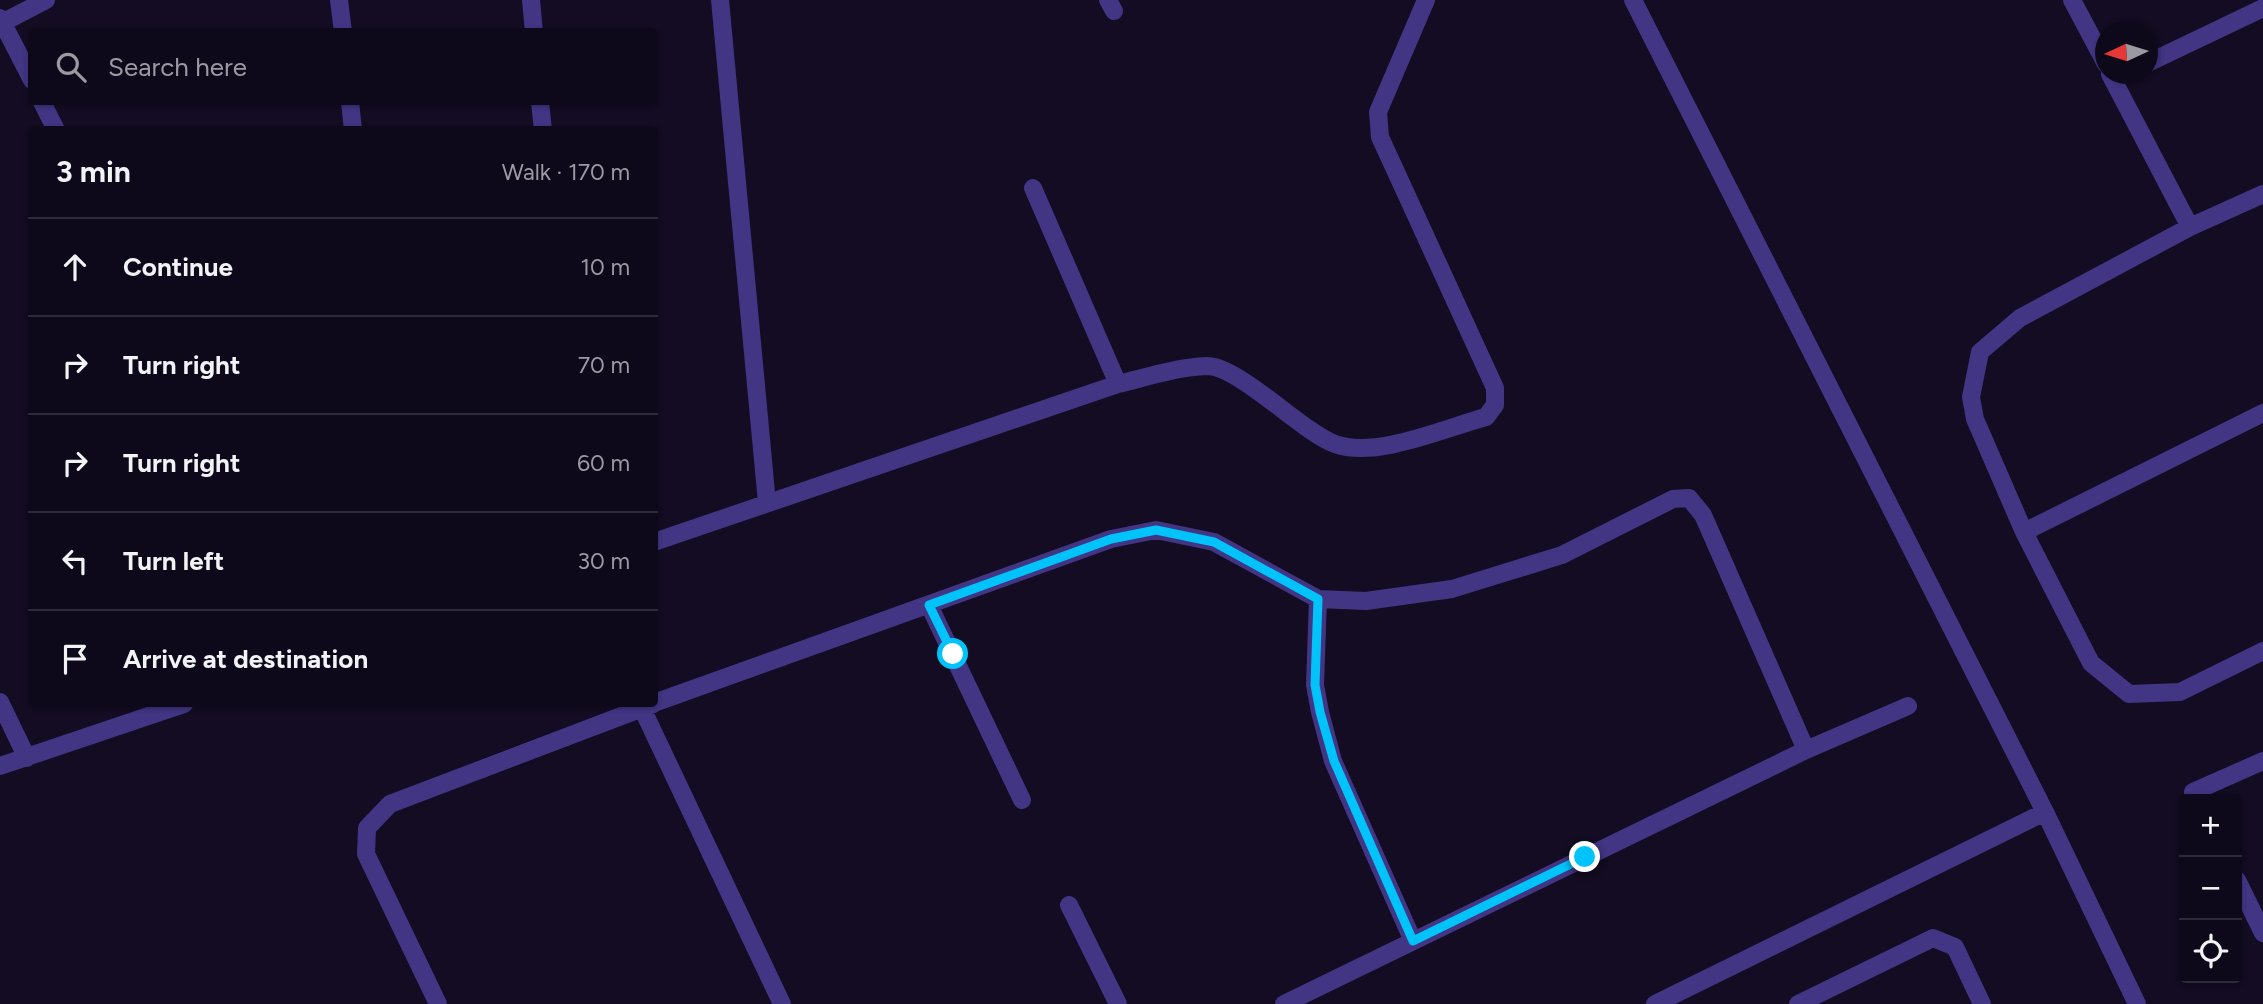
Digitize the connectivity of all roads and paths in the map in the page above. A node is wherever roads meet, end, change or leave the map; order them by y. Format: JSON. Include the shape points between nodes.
{"nodes":[{"id":1,"x":47,"y":0,"type":"edge"},
{"id":2,"x":339,"y":0,"type":"edge"},
{"id":3,"x":531,"y":0,"type":"edge"},
{"id":4,"x":720,"y":0,"type":"edge"},
{"id":5,"x":1426,"y":0,"type":"edge"},
{"id":6,"x":2072,"y":0,"type":"edge"},
{"id":7,"x":1638,"y":3,"type":"edge"},
{"id":8,"x":2263,"y":8,"type":"edge"},
{"id":9,"x":1,"y":22,"type":"edge"},
{"id":10,"x":342,"y":28,"type":"edge"},
{"id":11,"x":534,"y":28,"type":"edge"},
{"id":12,"x":2095,"y":40,"type":"edge"},
{"id":13,"x":2158,"y":58,"type":"edge"},
{"id":14,"x":28,"y":73,"type":"edge"},
{"id":15,"x":2119,"y":84,"type":"edge"},
{"id":16,"x":44,"y":105,"type":"edge"},
{"id":17,"x":350,"y":105,"type":"edge"},
{"id":18,"x":540,"y":105,"type":"edge"},
{"id":19,"x":55,"y":126,"type":"edge"},
{"id":20,"x":353,"y":126,"type":"edge"},
{"id":21,"x":543,"y":126,"type":"edge"},
{"id":22,"x":1033,"y":188,"type":"dead end"},
{"id":23,"x":2263,"y":194,"type":"edge"},
{"id":24,"x":2190,"y":227,"type":"junction"},
{"id":25,"x":1118,"y":384,"type":"junction"},
{"id":26,"x":2263,"y":412,"type":"edge"},
{"id":27,"x":767,"y":503,"type":"junction"},
{"id":28,"x":2024,"y":532,"type":"junction"},
{"id":29,"x":658,"y":541,"type":"edge"},
{"id":30,"x":1318,"y":599,"type":"junction"},
{"id":31,"x":929,"y":605,"type":"junction"},
{"id":32,"x":2263,"y":650,"type":"edge"},
{"id":33,"x":658,"y":700,"type":"edge"},
{"id":34,"x":0,"y":702,"type":"edge"},
{"id":35,"x":1908,"y":706,"type":"dead end"},
{"id":36,"x":175,"y":707,"type":"edge"},
{"id":37,"x":639,"y":707,"type":"edge"},
{"id":38,"x":648,"y":707,"type":"edge"},
{"id":39,"x":1806,"y":750,"type":"junction"},
{"id":40,"x":27,"y":758,"type":"junction"},
{"id":41,"x":2263,"y":761,"type":"edge"},
{"id":42,"x":0,"y":766,"type":"edge"},
{"id":43,"x":2194,"y":794,"type":"edge"},
{"id":44,"x":1022,"y":800,"type":"dead end"},
{"id":45,"x":2045,"y":813,"type":"junction"},
{"id":46,"x":2242,"y":890,"type":"edge"},
{"id":47,"x":1069,"y":905,"type":"dead end"},
{"id":48,"x":2263,"y":933,"type":"edge"},
{"id":49,"x":1413,"y":941,"type":"junction"},
{"id":50,"x":438,"y":1004,"type":"edge"},
{"id":51,"x":782,"y":1004,"type":"edge"},
{"id":52,"x":1118,"y":1004,"type":"edge"},
{"id":53,"x":1283,"y":1004,"type":"edge"},
{"id":54,"x":1655,"y":1004,"type":"edge"},
{"id":55,"x":1798,"y":1004,"type":"edge"},
{"id":56,"x":1982,"y":1004,"type":"edge"},
{"id":57,"x":2137,"y":1004,"type":"edge"}],
"edges":[{"from":1,"to":9,"type":"street"},
{"from":2,"to":10,"type":"street"},
{"from":3,"to":11,"type":"street"},
{"from":4,"to":27,"type":"street"},
{"from":5,"to":25,"type":"street","via":[[1378,111],[1380,137],[1495,388],[1494,405],[1486,417],[1384,446],[1363,447],[1335,444],[1210,366]]},
{"from":6,"to":12,"type":"street"},
{"from":7,"to":45,"type":"street"},
{"from":8,"to":13,"type":"street"},
{"from":9,"to":14,"type":"street"},
{"from":15,"to":24,"type":"street"},
{"from":16,"to":19,"type":"street"},
{"from":17,"to":20,"type":"street"},
{"from":18,"to":21,"type":"street"},
{"from":22,"to":25,"type":"street"},
{"from":23,"to":24,"type":"street"},
{"from":24,"to":28,"type":"street","via":[[2020,318],[1980,352],[1971,397],[1975,419]]},
{"from":25,"to":27,"type":"street"},
{"from":26,"to":28,"type":"street"},
{"from":27,"to":29,"type":"street"},
{"from":28,"to":32,"type":"street","via":[[2091,663],[2129,694],[2180,692]]},
{"from":30,"to":31,"type":"street","via":[[1214,542],[1156,530],[1111,539]]},
{"from":30,"to":39,"type":"street","via":[[1366,601],[1452,589],[1562,555],[1673,499],[1689,498],[1703,515]]},
{"from":30,"to":49,"type":"street","via":[[1315,685],[1320,712],[1334,761]]},
{"from":31,"to":33,"type":"street"},
{"from":31,"to":44,"type":"street"},
{"from":34,"to":40,"type":"street"},
{"from":35,"to":39,"type":"street"},
{"from":36,"to":40,"type":"street"},
{"from":37,"to":50,"type":"street","via":[[390,804],[367,828],[366,854]]},
{"from":38,"to":51,"type":"street"},
{"from":39,"to":49,"type":"street"},
{"from":40,"to":42,"type":"street"},
{"from":41,"to":43,"type":"street"},
{"from":45,"to":54,"type":"street"},
{"from":45,"to":57,"type":"street"},
{"from":46,"to":48,"type":"street"},
{"from":47,"to":52,"type":"street"},
{"from":49,"to":53,"type":"street"},
{"from":55,"to":56,"type":"street","via":[[1933,938],[1955,947]]}]}
